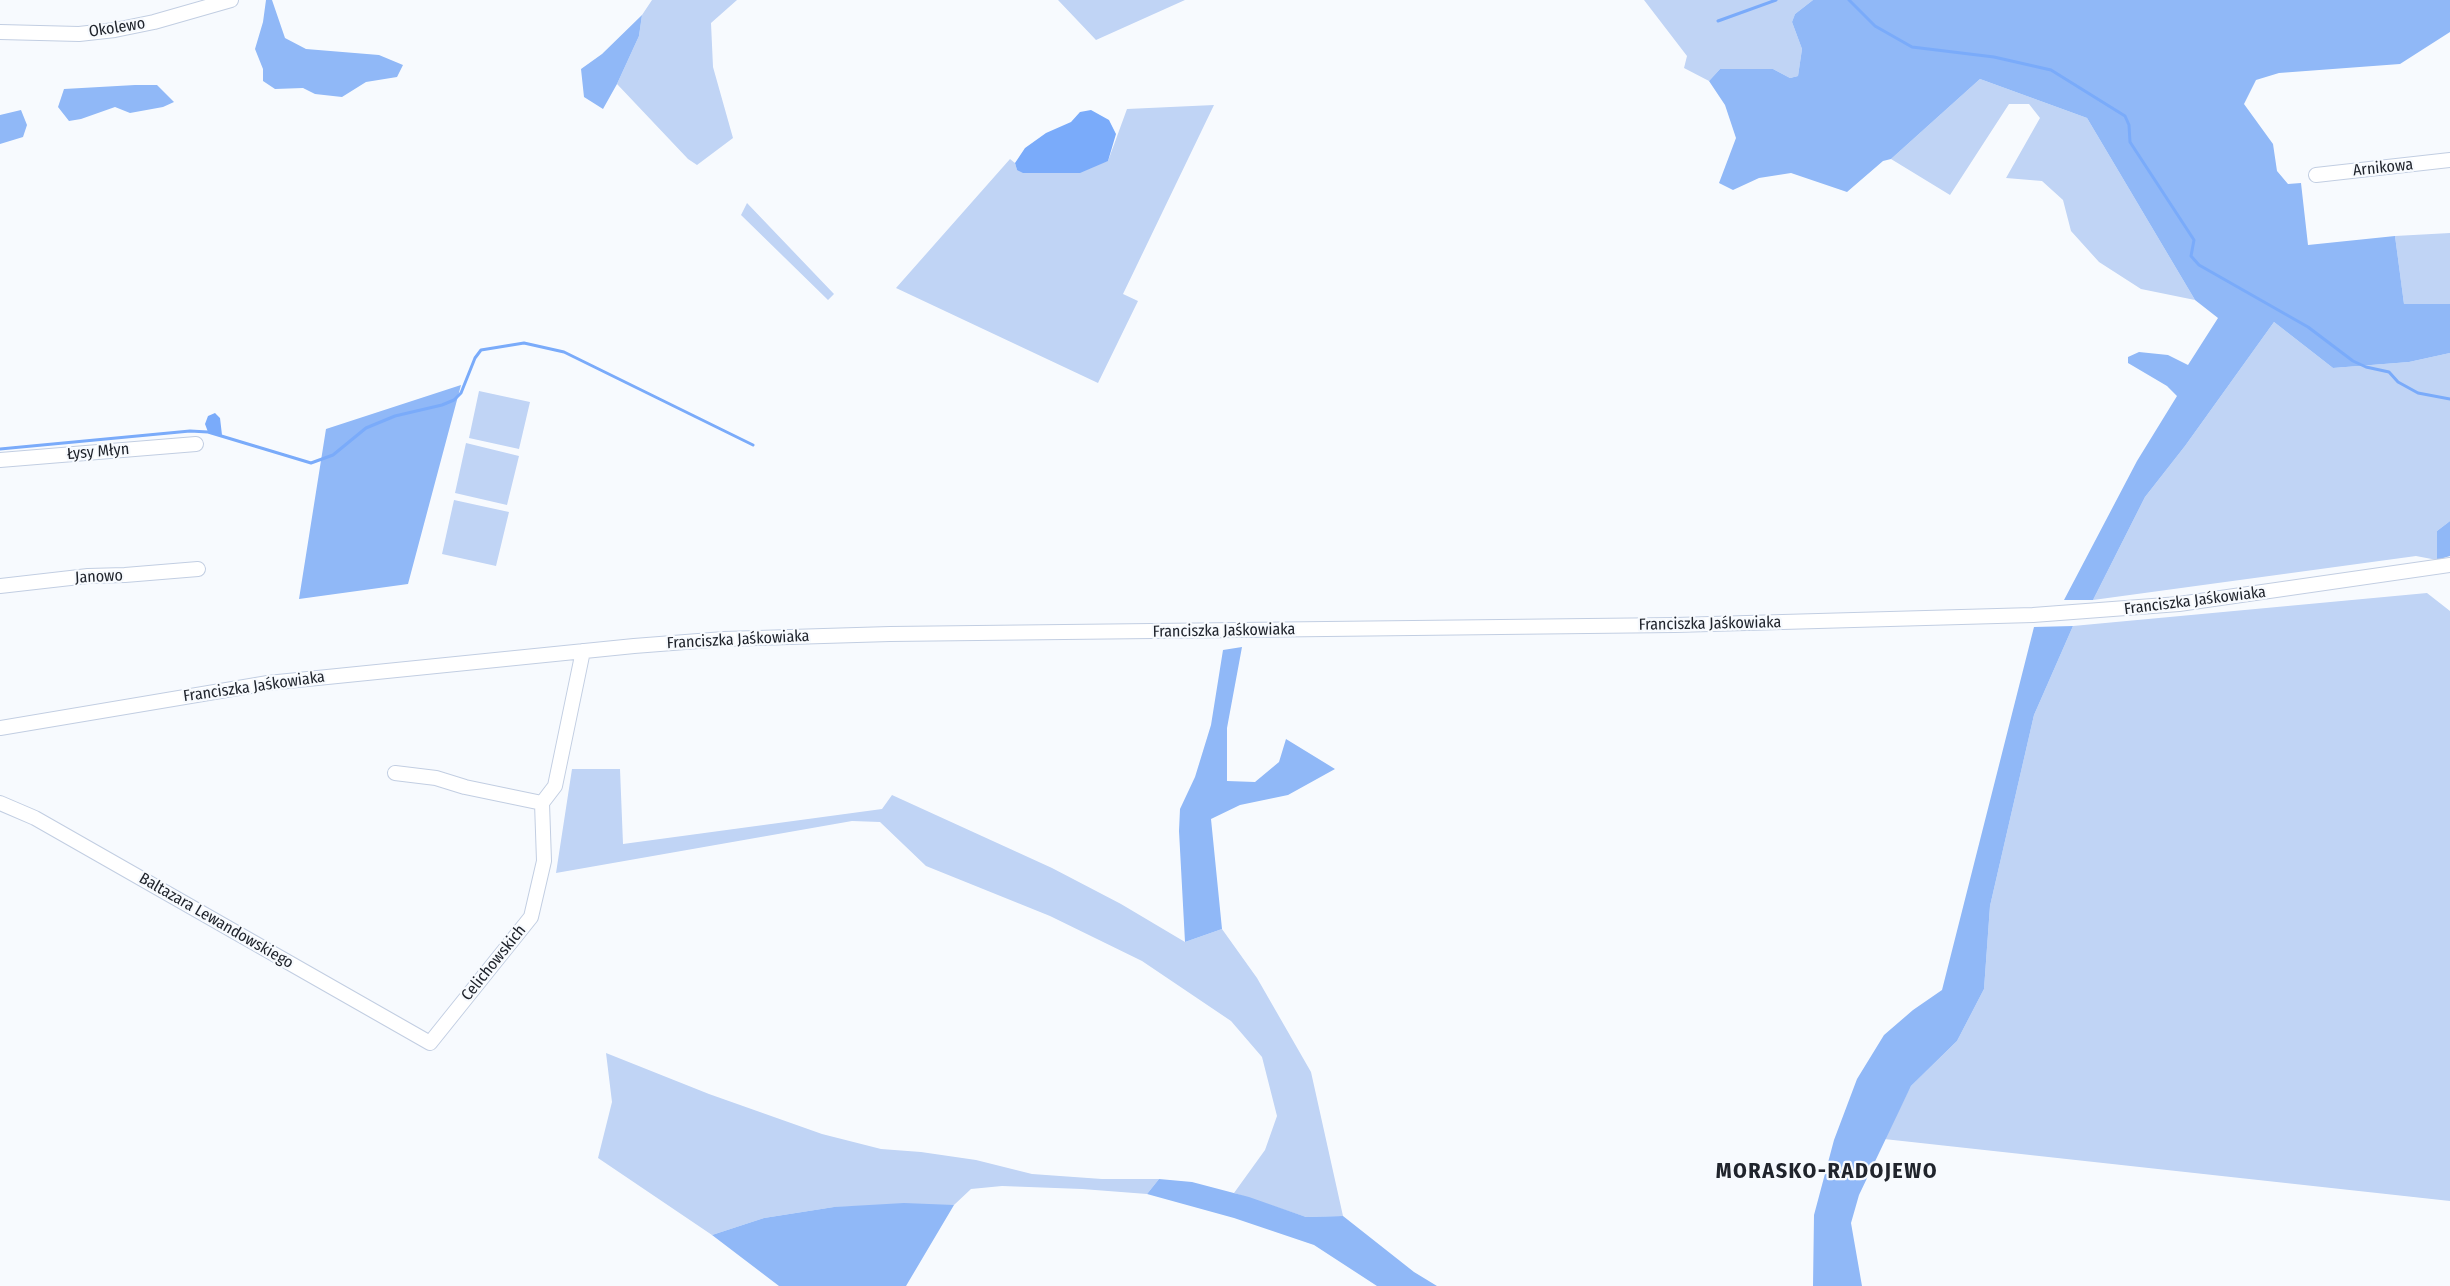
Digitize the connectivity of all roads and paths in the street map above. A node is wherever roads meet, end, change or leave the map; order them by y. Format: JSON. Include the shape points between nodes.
{"nodes":[{"id":1,"x":231,"y":0,"type":"edge"},
{"id":2,"x":0,"y":32,"type":"edge"},
{"id":3,"x":2450,"y":160,"type":"edge"},
{"id":4,"x":2316,"y":175,"type":"dead end"},
{"id":5,"x":196,"y":444,"type":"dead end"},
{"id":6,"x":0,"y":460,"type":"edge"},
{"id":7,"x":2450,"y":565,"type":"edge"},
{"id":8,"x":198,"y":569,"type":"dead end"},
{"id":9,"x":0,"y":586,"type":"edge"},
{"id":10,"x":583,"y":651,"type":"junction"},
{"id":11,"x":0,"y":728,"type":"edge"},
{"id":12,"x":395,"y":774,"type":"dead end"},
{"id":13,"x":542,"y":802,"type":"junction"},
{"id":14,"x":0,"y":803,"type":"edge"},
{"id":15,"x":430,"y":1043,"type":"joint"}],
"edges":[{"from":1,"to":2,"type":"street","name":"Okolewo","via":[[115,30],[79,34]]},
{"from":3,"to":4,"type":"street","name":"Arnikowa"},
{"from":5,"to":6,"type":"street","name":"Łysy Młyn"},
{"from":7,"to":10,"type":"street","name":"Franciszka Jaśkowiaka","via":[[2179,604],[2032,615],[1605,626],[822,635]]},
{"from":8,"to":9,"type":"street","name":"Janowo"},
{"from":10,"to":11,"type":"street","name":"Franciszka Jaśkowiaka","via":[[268,682]]},
{"from":10,"to":13,"type":"street","via":[[555,786]]},
{"from":12,"to":13,"type":"street","via":[[436,778],[465,788]]},
{"from":13,"to":15,"type":"street","name":"Celichowskich","via":[[543,861],[531,917]]},
{"from":14,"to":15,"type":"street","name":"Baltazara Lewandowskiego","via":[[35,818]]}]}
